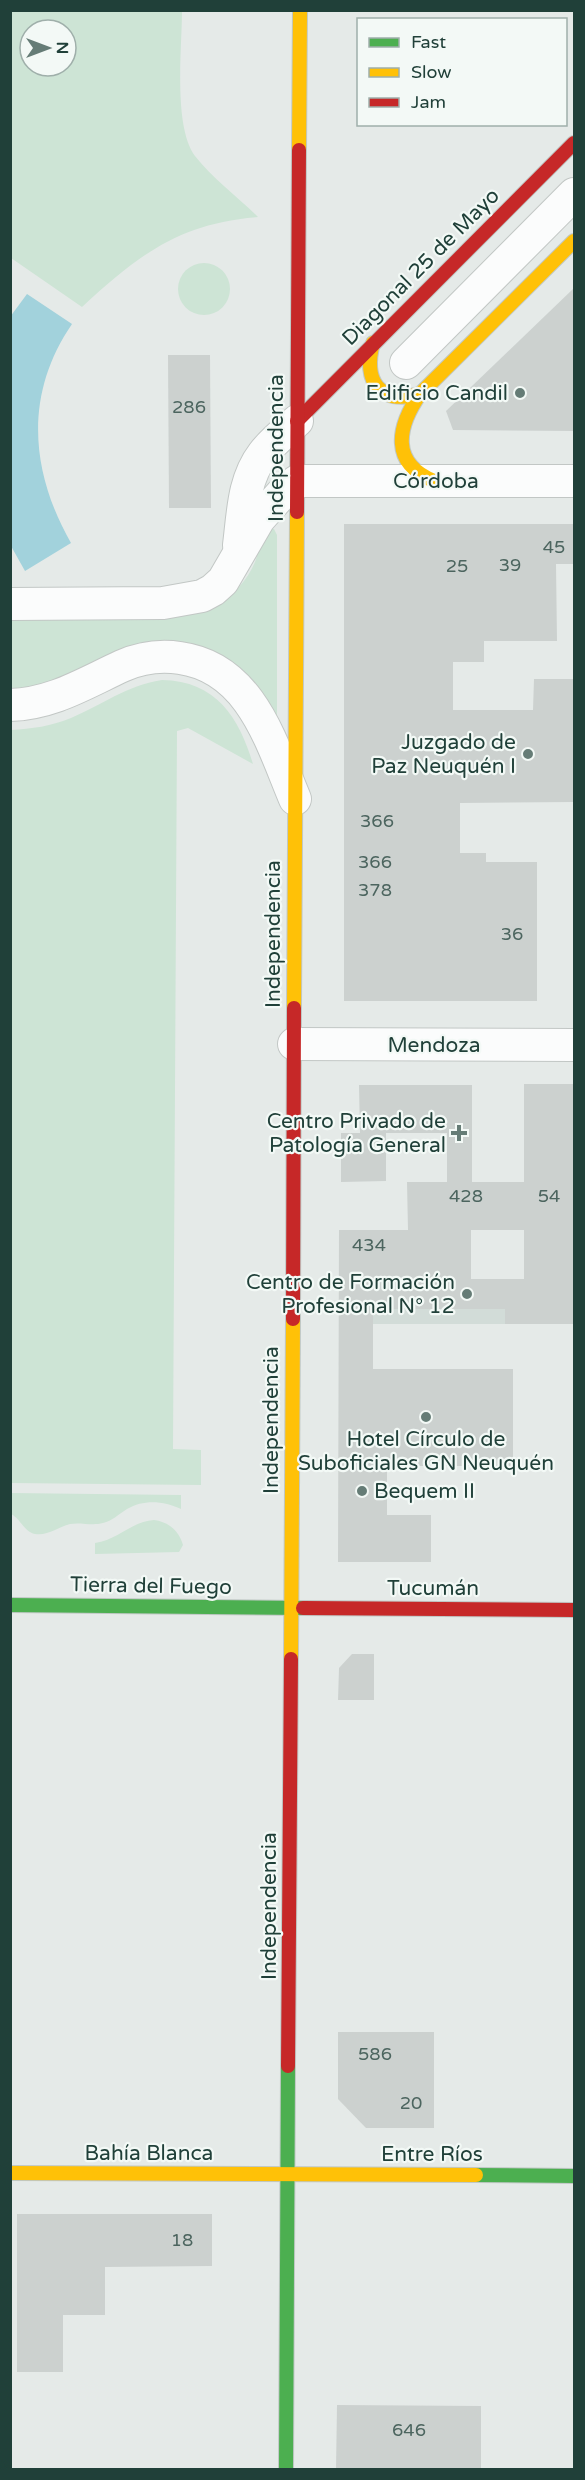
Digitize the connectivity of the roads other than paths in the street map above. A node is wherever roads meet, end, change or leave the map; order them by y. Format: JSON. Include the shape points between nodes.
{"nodes":[{"id":1,"x":300,"y":10,"type":"edge"},
{"id":2,"x":574,"y":143,"type":"edge"},
{"id":3,"x":574,"y":194,"type":"edge"},
{"id":4,"x":574,"y":241,"type":"edge"},
{"id":5,"x":373,"y":344,"type":"junction"},
{"id":6,"x":406,"y":363,"type":"dead end"},
{"id":7,"x":420,"y":394,"type":"junction"},
{"id":8,"x":297,"y":421,"type":"junction"},
{"id":9,"x":297,"y":481,"type":"junction"},
{"id":10,"x":434,"y":481,"type":"junction"},
{"id":11,"x":574,"y":482,"type":"edge"},
{"id":12,"x":238,"y":553,"type":"junction"},
{"id":13,"x":10,"y":604,"type":"edge"},
{"id":14,"x":10,"y":705,"type":"edge"},
{"id":15,"x":295,"y":799,"type":"junction"},
{"id":16,"x":294,"y":1044,"type":"junction"},
{"id":17,"x":574,"y":1046,"type":"edge"},
{"id":18,"x":10,"y":1605,"type":"edge"},
{"id":19,"x":291,"y":1608,"type":"junction"},
{"id":20,"x":574,"y":1610,"type":"edge"},
{"id":21,"x":10,"y":2173,"type":"edge"},
{"id":22,"x":288,"y":2174,"type":"junction"},
{"id":23,"x":574,"y":2176,"type":"edge"},
{"id":24,"x":286,"y":2469,"type":"edge"}],
"edges":[{"from":1,"to":8,"type":"main road","name":"Independencia"},
{"from":2,"to":5,"type":"main road","name":"Diagonal 25 de Mayo"},
{"from":3,"to":6,"type":"street"},
{"from":4,"to":7,"type":"main road"},
{"from":5,"to":7,"type":"main road","via":[[368,363],[375,385],[393,398]]},
{"from":5,"to":8,"type":"main road","name":"Diagonal 25 de Mayo"},
{"from":7,"to":10,"type":"main road","via":[[402,424],[403,450],[418,475]]},
{"from":8,"to":9,"type":"main road","name":"Independencia"},
{"from":8,"to":12,"type":"street","via":[[255,467],[245,497]]},
{"from":9,"to":10,"type":"street","name":"Córdoba"},
{"from":9,"to":12,"type":"street","via":[[259,519]]},
{"from":9,"to":15,"type":"main road","name":"Independencia"},
{"from":10,"to":11,"type":"street","name":"Córdoba"},
{"from":12,"to":13,"type":"street","via":[[223,581],[189,600]]},
{"from":14,"to":15,"type":"street","via":[[58,696],[136,660],[173,657],[197,661],[221,672],[248,699]]},
{"from":15,"to":16,"type":"main road","name":"Independencia"},
{"from":16,"to":17,"type":"street","name":"Mendoza"},
{"from":16,"to":19,"type":"main road","name":"Independencia"},
{"from":18,"to":19,"type":"main road","name":"Tierra del Fuego"},
{"from":19,"to":20,"type":"main road","name":"Tucumán"},
{"from":19,"to":22,"type":"main road","name":"Independencia"},
{"from":21,"to":22,"type":"main road","name":"Bahía Blanca"},
{"from":22,"to":23,"type":"main road","name":"Entre Ríos"},
{"from":22,"to":24,"type":"main road","name":"Independencia"}]}
